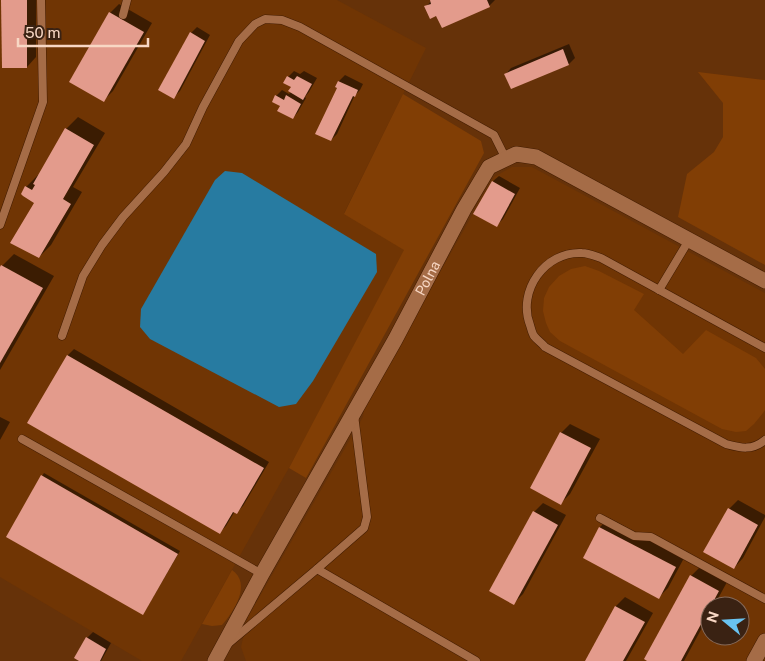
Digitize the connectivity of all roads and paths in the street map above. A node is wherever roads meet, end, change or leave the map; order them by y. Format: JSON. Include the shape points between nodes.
{"nodes":[{"id":1,"x":41,"y":0,"type":"edge"},
{"id":2,"x":127,"y":0,"type":"edge"},
{"id":3,"x":123,"y":15,"type":"dead end"},
{"id":4,"x":506,"y":159,"type":"junction"},
{"id":5,"x":0,"y":225,"type":"edge"},
{"id":6,"x":689,"y":240,"type":"junction"},
{"id":7,"x":765,"y":282,"type":"edge"},
{"id":8,"x":659,"y":290,"type":"junction"},
{"id":9,"x":62,"y":336,"type":"dead end"},
{"id":10,"x":765,"y":348,"type":"edge"},
{"id":11,"x":354,"y":413,"type":"junction"},
{"id":12,"x":22,"y":439,"type":"dead end"},
{"id":13,"x":765,"y":440,"type":"edge"},
{"id":14,"x":600,"y":518,"type":"dead end"},
{"id":15,"x":318,"y":569,"type":"junction"},
{"id":16,"x":262,"y":574,"type":"junction"},
{"id":17,"x":765,"y":599,"type":"edge"},
{"id":18,"x":765,"y":640,"type":"edge"},
{"id":19,"x":217,"y":658,"type":"edge"},
{"id":20,"x":476,"y":661,"type":"edge"},
{"id":21,"x":754,"y":661,"type":"edge"}],
"edges":[{"from":1,"to":5,"type":"lane","via":[[43,102]]},
{"from":2,"to":3,"type":"lane"},
{"from":4,"to":6,"type":"street","name":"Polna","via":[[516,154],[536,158]]},
{"from":4,"to":9,"type":"lane","via":[[494,135],[300,27],[282,20],[265,19],[255,24],[239,41],[186,144],[102,245],[83,276]]},
{"from":4,"to":11,"type":"street","name":"Polna","via":[[489,167]]},
{"from":6,"to":7,"type":"street","name":"Polna"},
{"from":6,"to":8,"type":"lane"},
{"from":8,"to":10,"type":"lane"},
{"from":8,"to":13,"type":"lane","via":[[601,258],[582,253],[564,255],[549,262],[530,288],[526,303],[528,320],[534,335],[545,347],[726,444],[743,448]]},
{"from":11,"to":15,"type":"lane","via":[[367,517],[364,528]]},
{"from":11,"to":16,"type":"street","name":"Polna"},
{"from":12,"to":16,"type":"lane"},
{"from":14,"to":17,"type":"lane","via":[[634,536],[651,537]]},
{"from":15,"to":19,"type":"lane"},
{"from":15,"to":20,"type":"lane"},
{"from":16,"to":19,"type":"street","name":"Polna"},
{"from":18,"to":21,"type":"street"}]}
